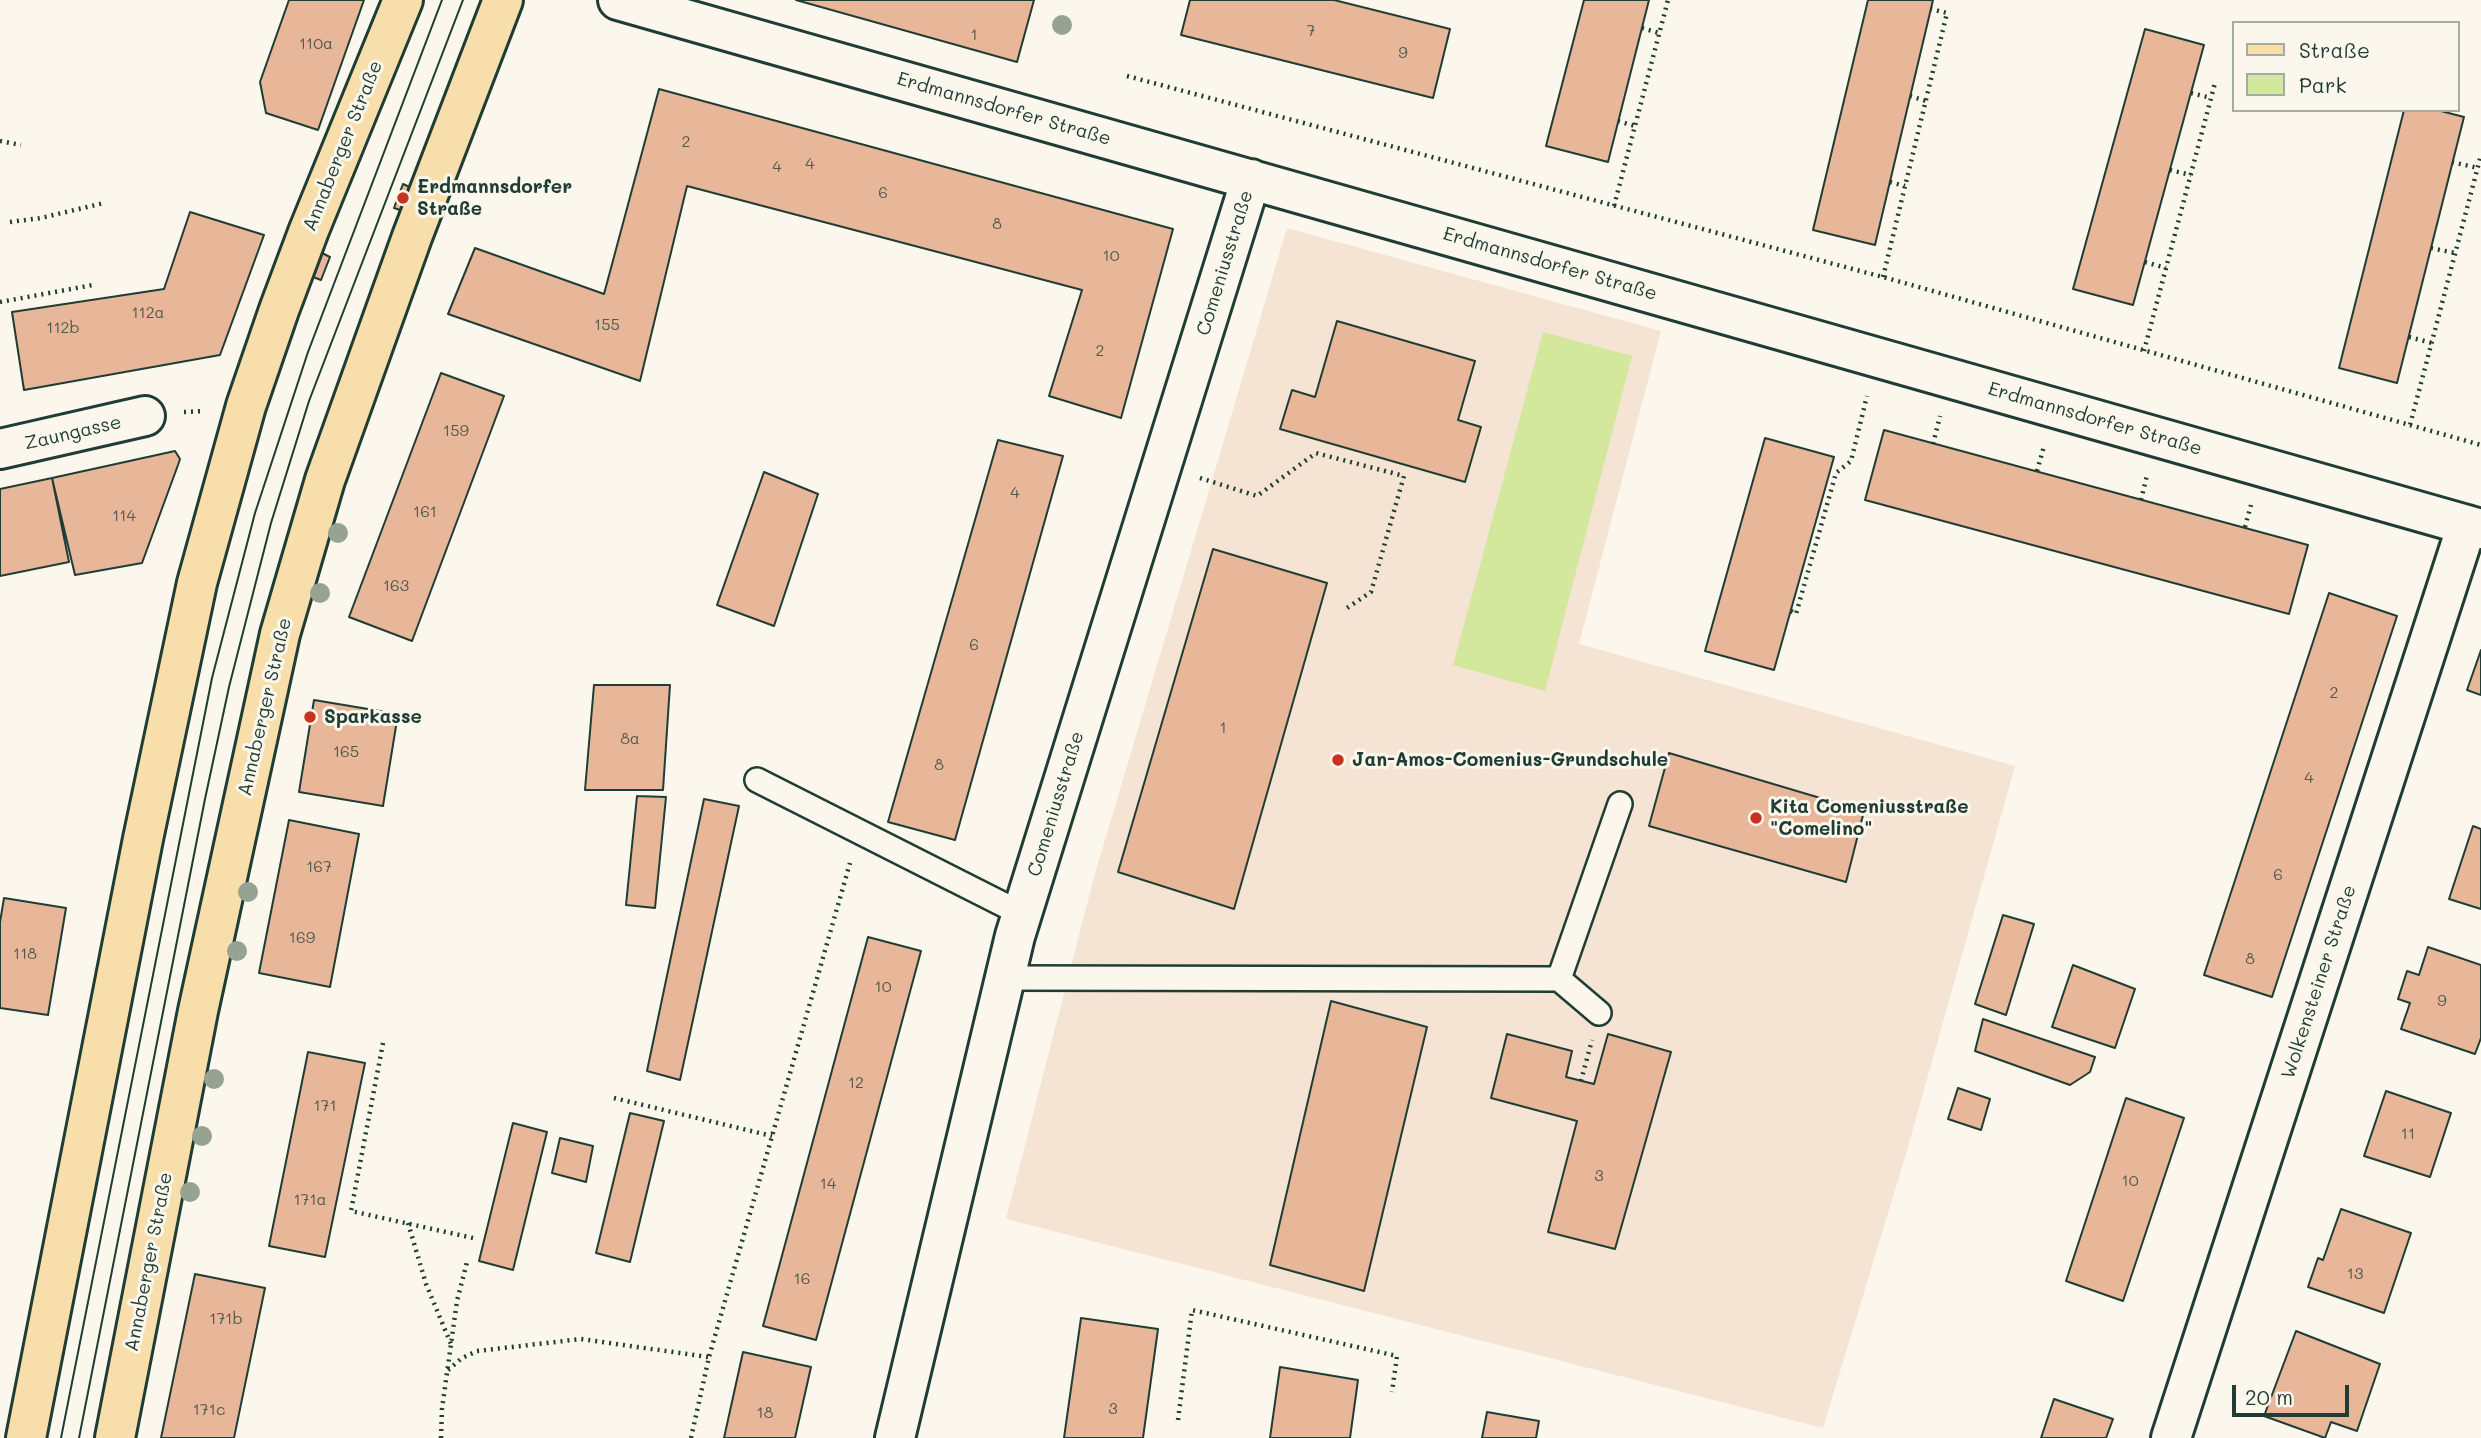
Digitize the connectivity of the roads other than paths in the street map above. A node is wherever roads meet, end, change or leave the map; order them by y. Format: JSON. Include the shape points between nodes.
{"nodes":[{"id":1,"x":403,"y":0,"type":"edge"},
{"id":2,"x":503,"y":0,"type":"edge"},
{"id":3,"x":618,"y":0,"type":"edge"},
{"id":4,"x":1251,"y":179,"type":"junction"},
{"id":5,"x":145,"y":416,"type":"road end"},
{"id":6,"x":0,"y":449,"type":"edge"},
{"id":7,"x":2474,"y":527,"type":"edge"},
{"id":8,"x":757,"y":780,"type":"dead end"},
{"id":9,"x":1620,"y":804,"type":"dead end"},
{"id":10,"x":1022,"y":914,"type":"junction"},
{"id":11,"x":1005,"y":978,"type":"junction"},
{"id":12,"x":1559,"y":979,"type":"junction"},
{"id":13,"x":1599,"y":1013,"type":"road end"},
{"id":14,"x":26,"y":1438,"type":"edge"},
{"id":15,"x":115,"y":1438,"type":"edge"},
{"id":16,"x":895,"y":1438,"type":"edge"},
{"id":17,"x":2171,"y":1438,"type":"edge"}],
"edges":[{"from":1,"to":14,"type":"main road","name":"Annaberger Straße","via":[[309,230],[246,406],[197,583]]},
{"from":2,"to":15,"type":"main road","name":"Annaberger Straße","via":[[330,468],[280,635],[198,1011]]},
{"from":3,"to":4,"type":"street","name":"Erdmannsdorfer Straße"},
{"from":4,"to":7,"type":"street","name":"Erdmannsdorfer Straße"},
{"from":4,"to":10,"type":"street","name":"Comeniusstraße"},
{"from":5,"to":6,"type":"street","name":"Zaungasse"},
{"from":7,"to":17,"type":"street","name":"Wolkensteiner Straße"},
{"from":8,"to":10,"type":"lane"},
{"from":9,"to":12,"type":"lane"},
{"from":10,"to":11,"type":"street","name":"Comeniusstraße"},
{"from":11,"to":12,"type":"lane"},
{"from":11,"to":16,"type":"street","name":"Comeniusstraße"},
{"from":12,"to":13,"type":"lane"}]}
